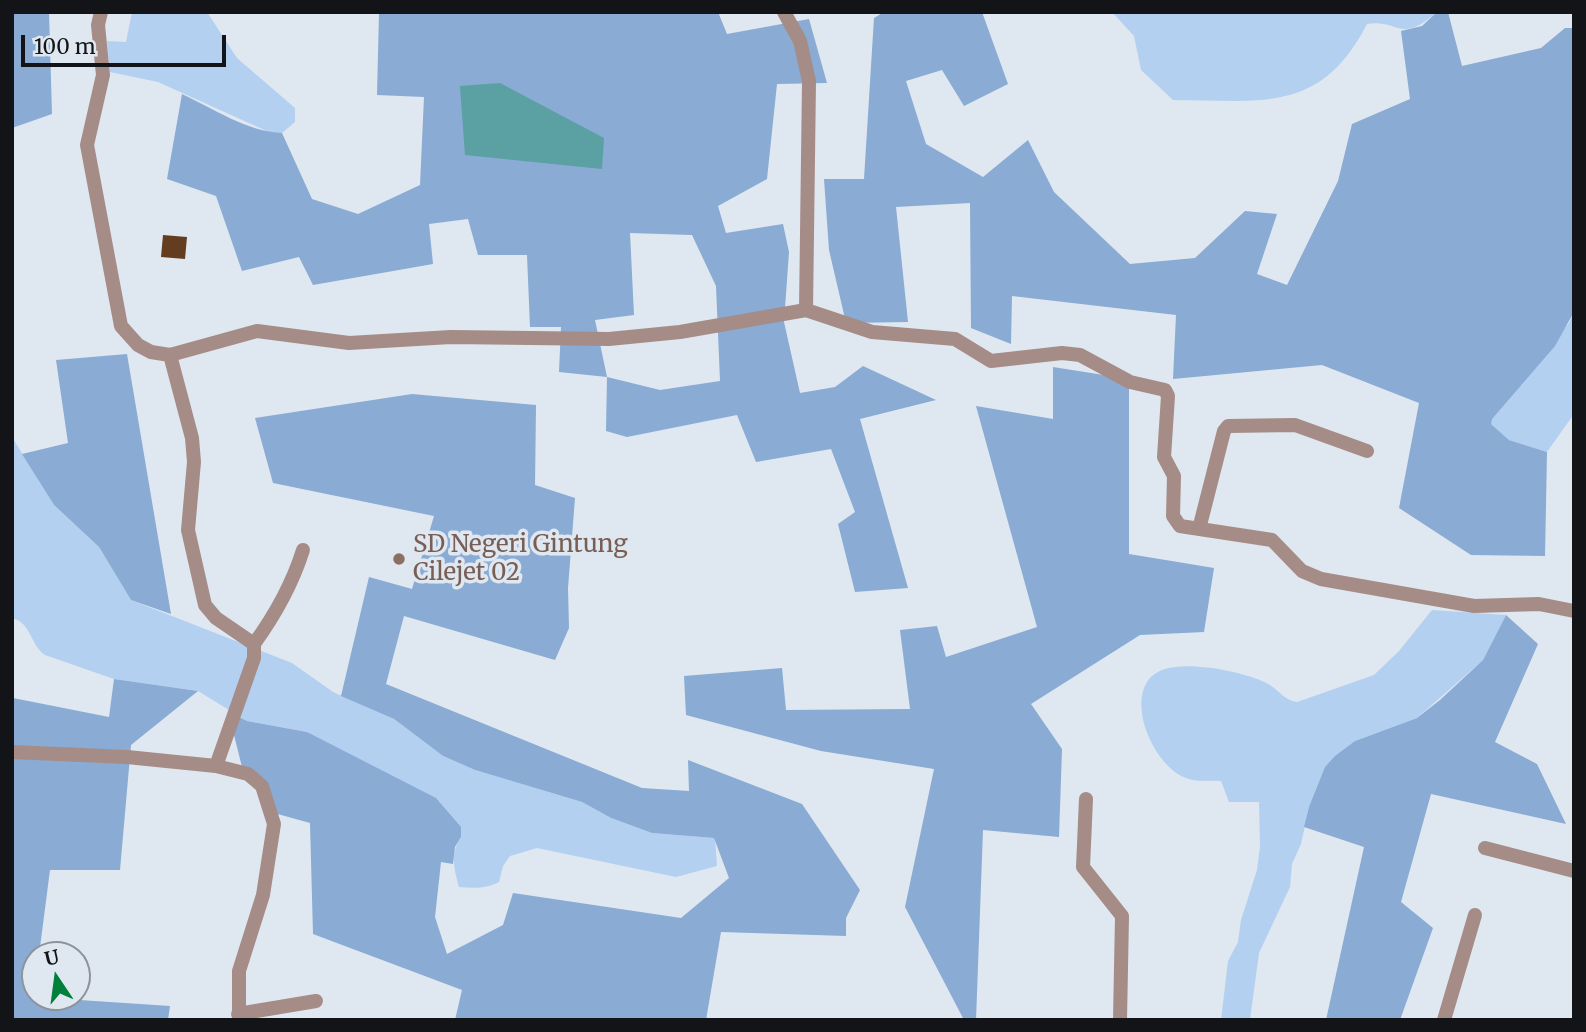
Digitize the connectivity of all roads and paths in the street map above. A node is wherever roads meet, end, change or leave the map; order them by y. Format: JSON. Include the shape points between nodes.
{"nodes":[{"id":1,"x":101,"y":12,"type":"edge"},
{"id":2,"x":784,"y":12,"type":"edge"},
{"id":3,"x":806,"y":310,"type":"junction"},
{"id":4,"x":170,"y":355,"type":"junction"},
{"id":5,"x":1367,"y":451,"type":"dead end"},
{"id":6,"x":1199,"y":528,"type":"junction"},
{"id":7,"x":303,"y":550,"type":"dead end"},
{"id":8,"x":1574,"y":611,"type":"edge"},
{"id":9,"x":254,"y":644,"type":"junction"},
{"id":10,"x":12,"y":752,"type":"edge"},
{"id":11,"x":216,"y":766,"type":"junction"},
{"id":12,"x":1086,"y":799,"type":"dead end"},
{"id":13,"x":1485,"y":848,"type":"dead end"},
{"id":14,"x":1574,"y":871,"type":"edge"},
{"id":15,"x":1475,"y":915,"type":"dead end"},
{"id":16,"x":316,"y":1001,"type":"dead end"},
{"id":17,"x":238,"y":1017,"type":"edge"},
{"id":18,"x":1120,"y":1020,"type":"edge"},
{"id":19,"x":1444,"y":1020,"type":"edge"}],
"edges":[{"from":1,"to":4,"type":"street","via":[[103,75],[87,145],[117,313],[121,326],[138,345]]},
{"from":2,"to":3,"type":"street","via":[[800,41],[809,81]]},
{"from":3,"to":4,"type":"street","via":[[609,339],[451,337],[349,343],[257,331]]},
{"from":3,"to":6,"type":"street","via":[[872,332],[955,339],[991,361],[1080,355],[1130,383],[1165,390],[1164,457],[1174,476],[1173,516],[1180,526]]},
{"from":4,"to":9,"type":"street","via":[[192,438],[188,530],[205,605]]},
{"from":5,"to":6,"type":"street","via":[[1295,425],[1228,426]]},
{"from":6,"to":8,"type":"street","via":[[1272,540],[1302,571],[1321,579],[1474,606],[1539,604]]},
{"from":7,"to":9,"type":"street","via":[[275,615]]},
{"from":9,"to":11,"type":"street","via":[[254,658]]},
{"from":10,"to":11,"type":"street"},
{"from":11,"to":17,"type":"street","via":[[247,774],[262,786],[274,824],[263,895],[239,971]]},
{"from":12,"to":18,"type":"street","via":[[1083,867],[1122,916]]},
{"from":13,"to":14,"type":"street"},
{"from":15,"to":19,"type":"street"},
{"from":16,"to":17,"type":"street"}]}
